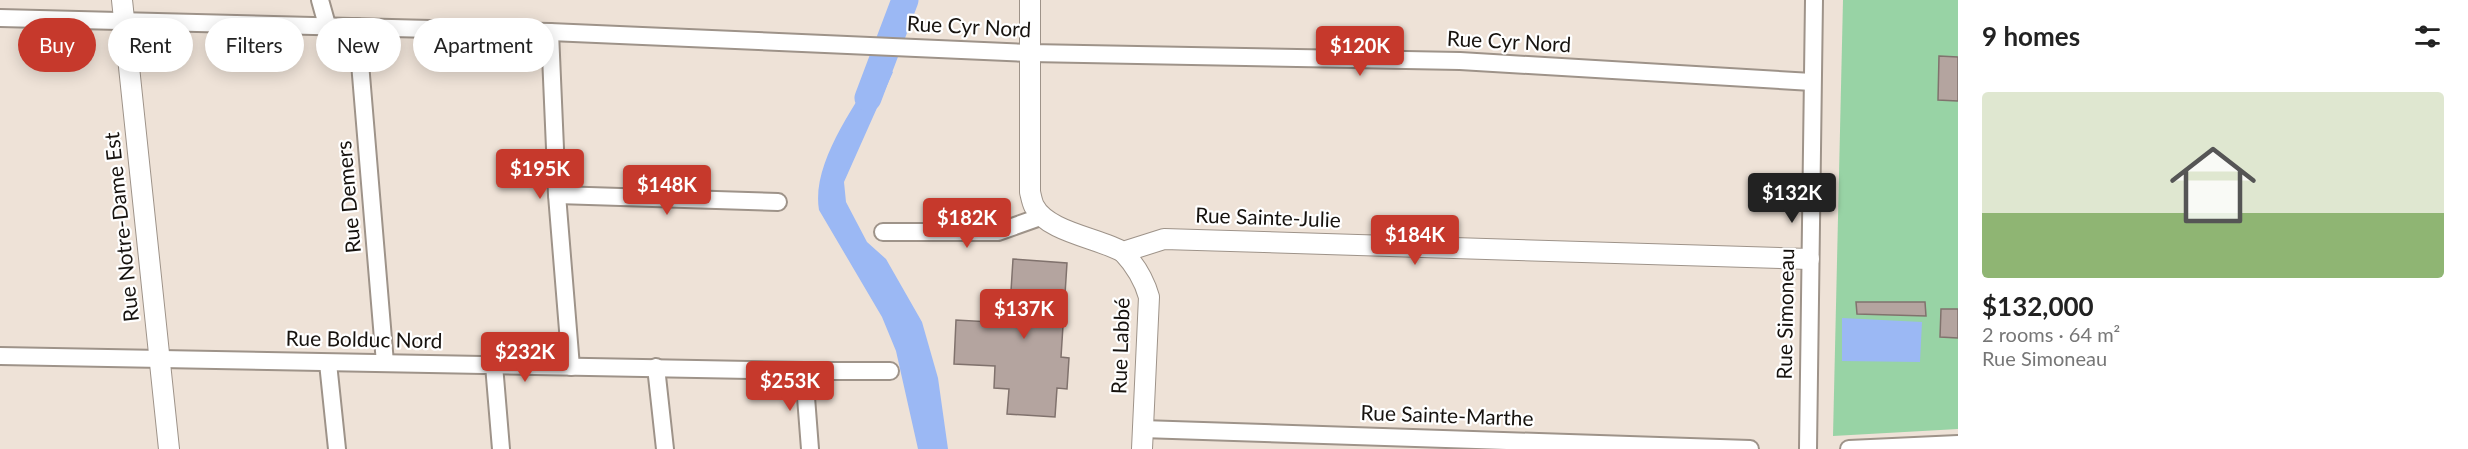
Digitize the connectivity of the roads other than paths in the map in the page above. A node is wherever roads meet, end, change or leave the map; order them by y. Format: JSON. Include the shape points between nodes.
{"nodes":[{"id":1,"x":122,"y":0,"type":"edge"},
{"id":2,"x":320,"y":0,"type":"edge"},
{"id":3,"x":1030,"y":0,"type":"edge"},
{"id":4,"x":1814,"y":0,"type":"edge"},
{"id":5,"x":0,"y":18,"type":"edge"},
{"id":6,"x":123,"y":18,"type":"edge"},
{"id":7,"x":325,"y":18,"type":"edge"},
{"id":8,"x":108,"y":21,"type":"edge"},
{"id":9,"x":193,"y":23,"type":"edge"},
{"id":10,"x":316,"y":26,"type":"edge"},
{"id":11,"x":554,"y":32,"type":"edge"},
{"id":12,"x":1030,"y":53,"type":"junction"},
{"id":13,"x":129,"y":72,"type":"edge"},
{"id":14,"x":361,"y":72,"type":"edge"},
{"id":15,"x":552,"y":72,"type":"edge"},
{"id":16,"x":1812,"y":82,"type":"junction"},
{"id":17,"x":557,"y":195,"type":"junction"},
{"id":18,"x":778,"y":202,"type":"dead end"},
{"id":19,"x":1043,"y":216,"type":"junction"},
{"id":20,"x":883,"y":232,"type":"dead end"},
{"id":21,"x":1123,"y":252,"type":"junction"},
{"id":22,"x":1809,"y":259,"type":"junction"},
{"id":23,"x":0,"y":356,"type":"edge"},
{"id":24,"x":160,"y":357,"type":"junction"},
{"id":25,"x":328,"y":363,"type":"junction"},
{"id":26,"x":386,"y":363,"type":"junction"},
{"id":27,"x":494,"y":365,"type":"junction"},
{"id":28,"x":571,"y":367,"type":"junction"},
{"id":29,"x":656,"y":367,"type":"junction"},
{"id":30,"x":804,"y":371,"type":"junction"},
{"id":31,"x":890,"y":371,"type":"dead end"},
{"id":32,"x":1142,"y":429,"type":"junction"},
{"id":33,"x":1958,"y":444,"type":"edge"},
{"id":34,"x":169,"y":449,"type":"edge"},
{"id":35,"x":337,"y":449,"type":"edge"},
{"id":36,"x":501,"y":449,"type":"edge"},
{"id":37,"x":665,"y":449,"type":"edge"},
{"id":38,"x":810,"y":449,"type":"edge"},
{"id":39,"x":1142,"y":449,"type":"edge"},
{"id":40,"x":1750,"y":449,"type":"edge"},
{"id":41,"x":1808,"y":449,"type":"edge"},
{"id":42,"x":1849,"y":449,"type":"edge"}],
"edges":[{"from":1,"to":6,"type":"street","name":"Rue Notre-Dame Est"},
{"from":2,"to":7,"type":"street"},
{"from":3,"to":12,"type":"street"},
{"from":4,"to":16,"type":"street","name":"Rue Simoneau"},
{"from":5,"to":8,"type":"street","name":"Rue Cyr Nord"},
{"from":9,"to":10,"type":"street","name":"Rue Cyr Nord"},
{"from":11,"to":12,"type":"street","name":"Rue Cyr Nord"},
{"from":12,"to":16,"type":"street","name":"Rue Cyr Nord","via":[[1460,61]]},
{"from":12,"to":19,"type":"street","via":[[1030,192],[1034,207]]},
{"from":13,"to":24,"type":"street","name":"Rue Notre-Dame Est"},
{"from":14,"to":26,"type":"street","name":"Rue Demers"},
{"from":15,"to":17,"type":"street"},
{"from":16,"to":22,"type":"street","name":"Rue Simoneau"},
{"from":17,"to":18,"type":"street"},
{"from":17,"to":28,"type":"street"},
{"from":19,"to":20,"type":"street","via":[[998,232]]},
{"from":19,"to":21,"type":"street"},
{"from":21,"to":22,"type":"street","name":"Rue Sainte-Julie","via":[[1164,239]]},
{"from":21,"to":32,"type":"street","name":"Rue Labbé","via":[[1145,282],[1149,297]]},
{"from":22,"to":41,"type":"street","name":"Rue Simoneau"},
{"from":23,"to":24,"type":"street","name":"Rue Bolduc Nord"},
{"from":24,"to":25,"type":"street","name":"Rue Bolduc Nord"},
{"from":24,"to":34,"type":"street","name":"Rue Notre-Dame Est"},
{"from":25,"to":26,"type":"street","name":"Rue Bolduc Nord"},
{"from":25,"to":35,"type":"street"},
{"from":26,"to":27,"type":"street","name":"Rue Bolduc Nord"},
{"from":27,"to":28,"type":"street","name":"Rue Bolduc Nord"},
{"from":27,"to":36,"type":"street"},
{"from":28,"to":29,"type":"street","name":"Rue Bolduc Nord"},
{"from":29,"to":30,"type":"street","name":"Rue Bolduc Nord"},
{"from":29,"to":37,"type":"street"},
{"from":30,"to":31,"type":"street","name":"Rue Bolduc Nord"},
{"from":30,"to":38,"type":"street"},
{"from":32,"to":39,"type":"street","name":"Rue Labbé"},
{"from":32,"to":40,"type":"street","name":"Rue Sainte-Marthe"},
{"from":33,"to":42,"type":"street"}]}
